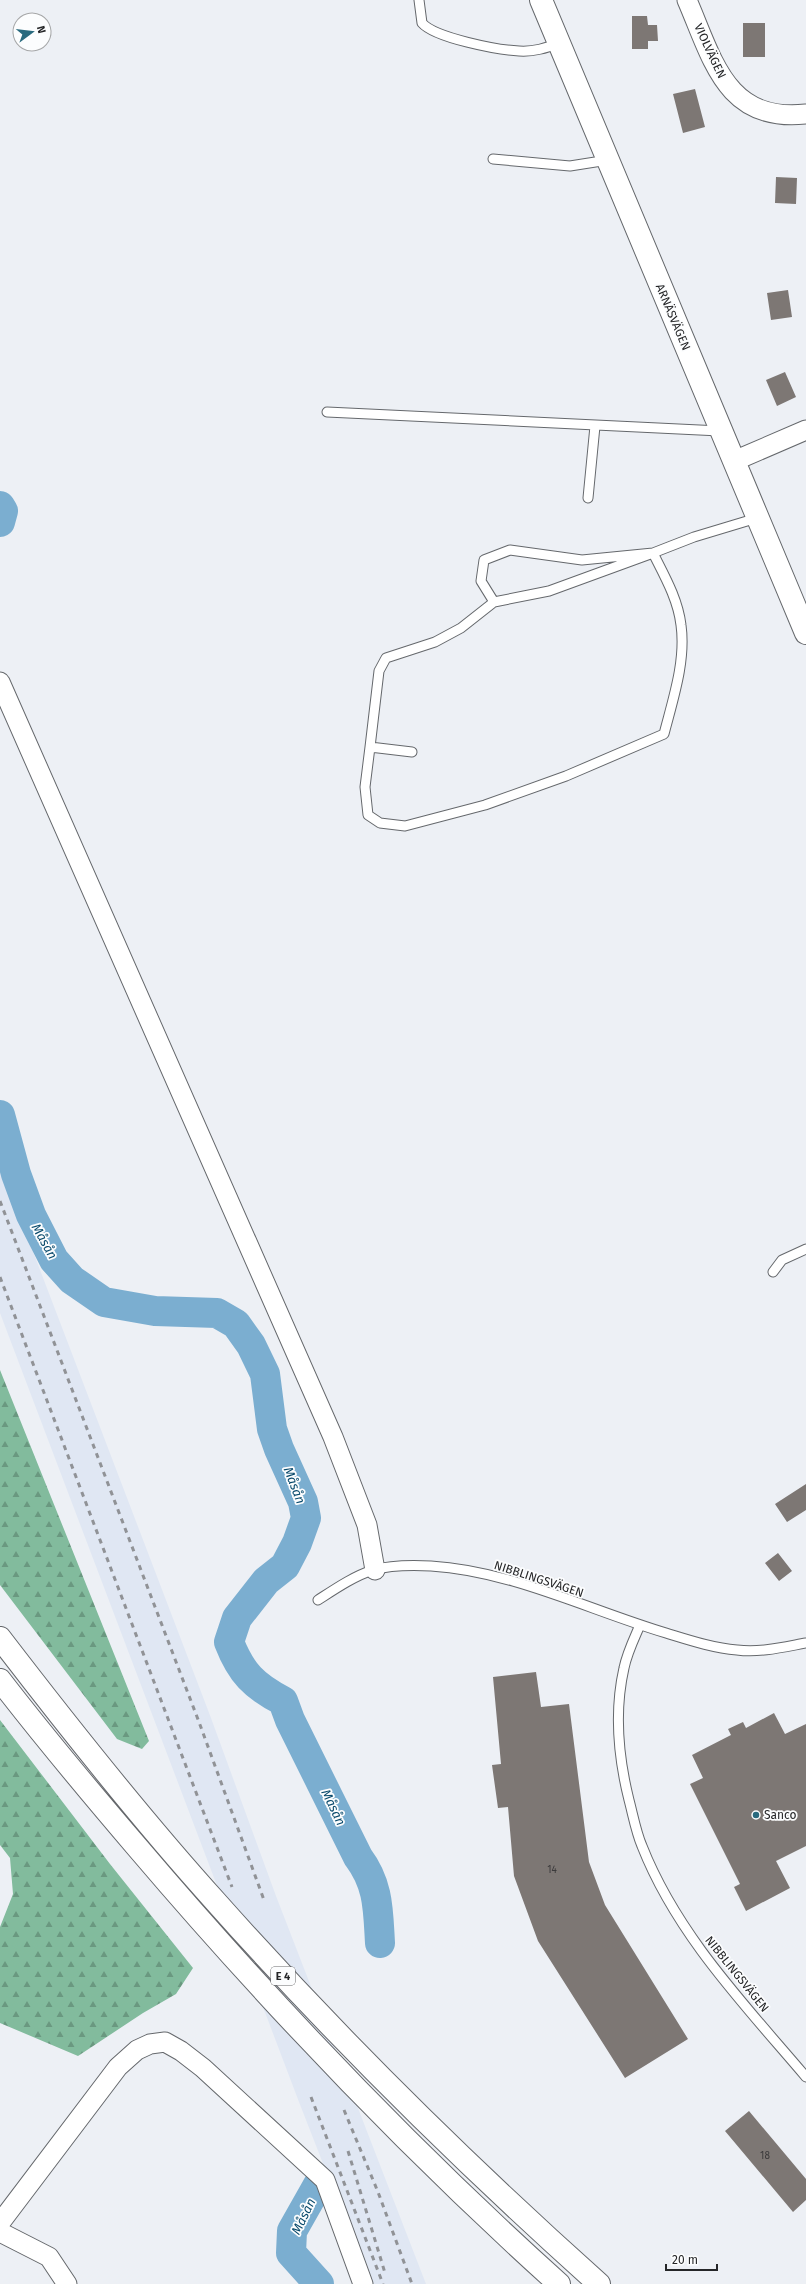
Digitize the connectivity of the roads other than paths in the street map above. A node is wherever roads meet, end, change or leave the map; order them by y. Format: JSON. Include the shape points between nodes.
{"nodes":[{"id":1,"x":419,"y":0,"type":"edge"},
{"id":2,"x":541,"y":0,"type":"edge"},
{"id":3,"x":687,"y":0,"type":"edge"},
{"id":4,"x":559,"y":43,"type":"junction"},
{"id":5,"x":806,"y":114,"type":"edge"},
{"id":6,"x":493,"y":159,"type":"dead end"},
{"id":7,"x":608,"y":160,"type":"junction"},
{"id":8,"x":327,"y":412,"type":"dead end"},
{"id":9,"x":595,"y":426,"type":"junction"},
{"id":10,"x":806,"y":430,"type":"edge"},
{"id":11,"x":722,"y":431,"type":"junction"},
{"id":12,"x":734,"y":461,"type":"junction"},
{"id":13,"x":588,"y":498,"type":"dead end"},
{"id":14,"x":757,"y":518,"type":"junction"},
{"id":15,"x":653,"y":553,"type":"junction"},
{"id":16,"x":494,"y":602,"type":"junction"},
{"id":17,"x":806,"y":633,"type":"edge"},
{"id":18,"x":0,"y":682,"type":"edge"},
{"id":19,"x":370,"y":748,"type":"junction"},
{"id":20,"x":412,"y":752,"type":"dead end"},
{"id":21,"x":806,"y":1249,"type":"edge"},
{"id":22,"x":773,"y":1272,"type":"dead end"},
{"id":23,"x":375,"y":1570,"type":"junction"},
{"id":24,"x":318,"y":1600,"type":"dead end"},
{"id":25,"x":640,"y":1625,"type":"junction"},
{"id":26,"x":0,"y":1638,"type":"edge"},
{"id":27,"x":806,"y":1643,"type":"edge"},
{"id":28,"x":0,"y":1680,"type":"edge"},
{"id":29,"x":806,"y":2077,"type":"edge"},
{"id":30,"x":0,"y":2223,"type":"edge"},
{"id":31,"x":0,"y":2232,"type":"edge"},
{"id":32,"x":67,"y":2284,"type":"edge"},
{"id":33,"x":363,"y":2284,"type":"edge"},
{"id":34,"x":559,"y":2284,"type":"edge"},
{"id":35,"x":599,"y":2284,"type":"edge"}],
"edges":[{"from":1,"to":4,"type":"lane","via":[[422,23],[432,32],[472,43],[519,51],[546,48]]},
{"from":2,"to":4,"type":"main road","name":"ARNÄSVÄGEN"},
{"from":3,"to":5,"type":"street","name":"VIOLVÄGEN","via":[[724,83],[735,94],[750,106],[767,113],[791,116]]},
{"from":4,"to":7,"type":"main road","name":"ARNÄSVÄGEN"},
{"from":6,"to":7,"type":"lane","via":[[570,166]]},
{"from":7,"to":11,"type":"main road","name":"ARNÄSVÄGEN"},
{"from":8,"to":9,"type":"lane"},
{"from":9,"to":11,"type":"lane"},
{"from":9,"to":13,"type":"lane"},
{"from":10,"to":12,"type":"street"},
{"from":11,"to":12,"type":"main road","name":"ARNÄSVÄGEN"},
{"from":12,"to":14,"type":"main road","name":"ARNÄSVÄGEN"},
{"from":14,"to":15,"type":"lane","via":[[694,537]]},
{"from":14,"to":17,"type":"main road","name":"ARNÄSVÄGEN"},
{"from":15,"to":16,"type":"lane","via":[[549,591]]},
{"from":15,"to":16,"type":"lane","via":[[582,560],[510,550],[484,560],[481,581]]},
{"from":15,"to":19,"type":"lane","via":[[671,588],[681,625],[680,668],[664,734],[566,776],[485,805],[405,826],[380,823],[368,815],[365,787]]},
{"from":16,"to":19,"type":"lane","via":[[461,628],[435,642],[386,658],[379,670]]},
{"from":18,"to":23,"type":"street","via":[[332,1437],[367,1525]]},
{"from":19,"to":20,"type":"lane"},
{"from":21,"to":22,"type":"lane","via":[[782,1260]]},
{"from":23,"to":24,"type":"lane","name":"NIBBLINGSVÄGEN","via":[[339,1586]]},
{"from":23,"to":25,"type":"lane","name":"NIBBLINGSVÄGEN","via":[[412,1565],[451,1567],[503,1578]]},
{"from":25,"to":27,"type":"lane","name":"NIBBLINGSVÄGEN","via":[[694,1642],[738,1650],[774,1649]]},
{"from":25,"to":29,"type":"lane","name":"NIBBLINGSVÄGEN","via":[[624,1666],[619,1693],[618,1727],[623,1777],[642,1846],[667,1899],[706,1958]]},
{"from":26,"to":35,"type":"main road","number":"E 4","via":[[63,1720],[210,1895],[314,2009],[401,2098]]},
{"from":28,"to":34,"type":"main road","number":"E 4","via":[[43,1736],[195,1915],[296,2026],[382,2116]]},
{"from":30,"to":33,"type":"street","via":[[118,2067],[137,2050],[150,2044],[165,2042],[203,2068],[325,2180]]},
{"from":31,"to":32,"type":"street","via":[[49,2257]]}]}
